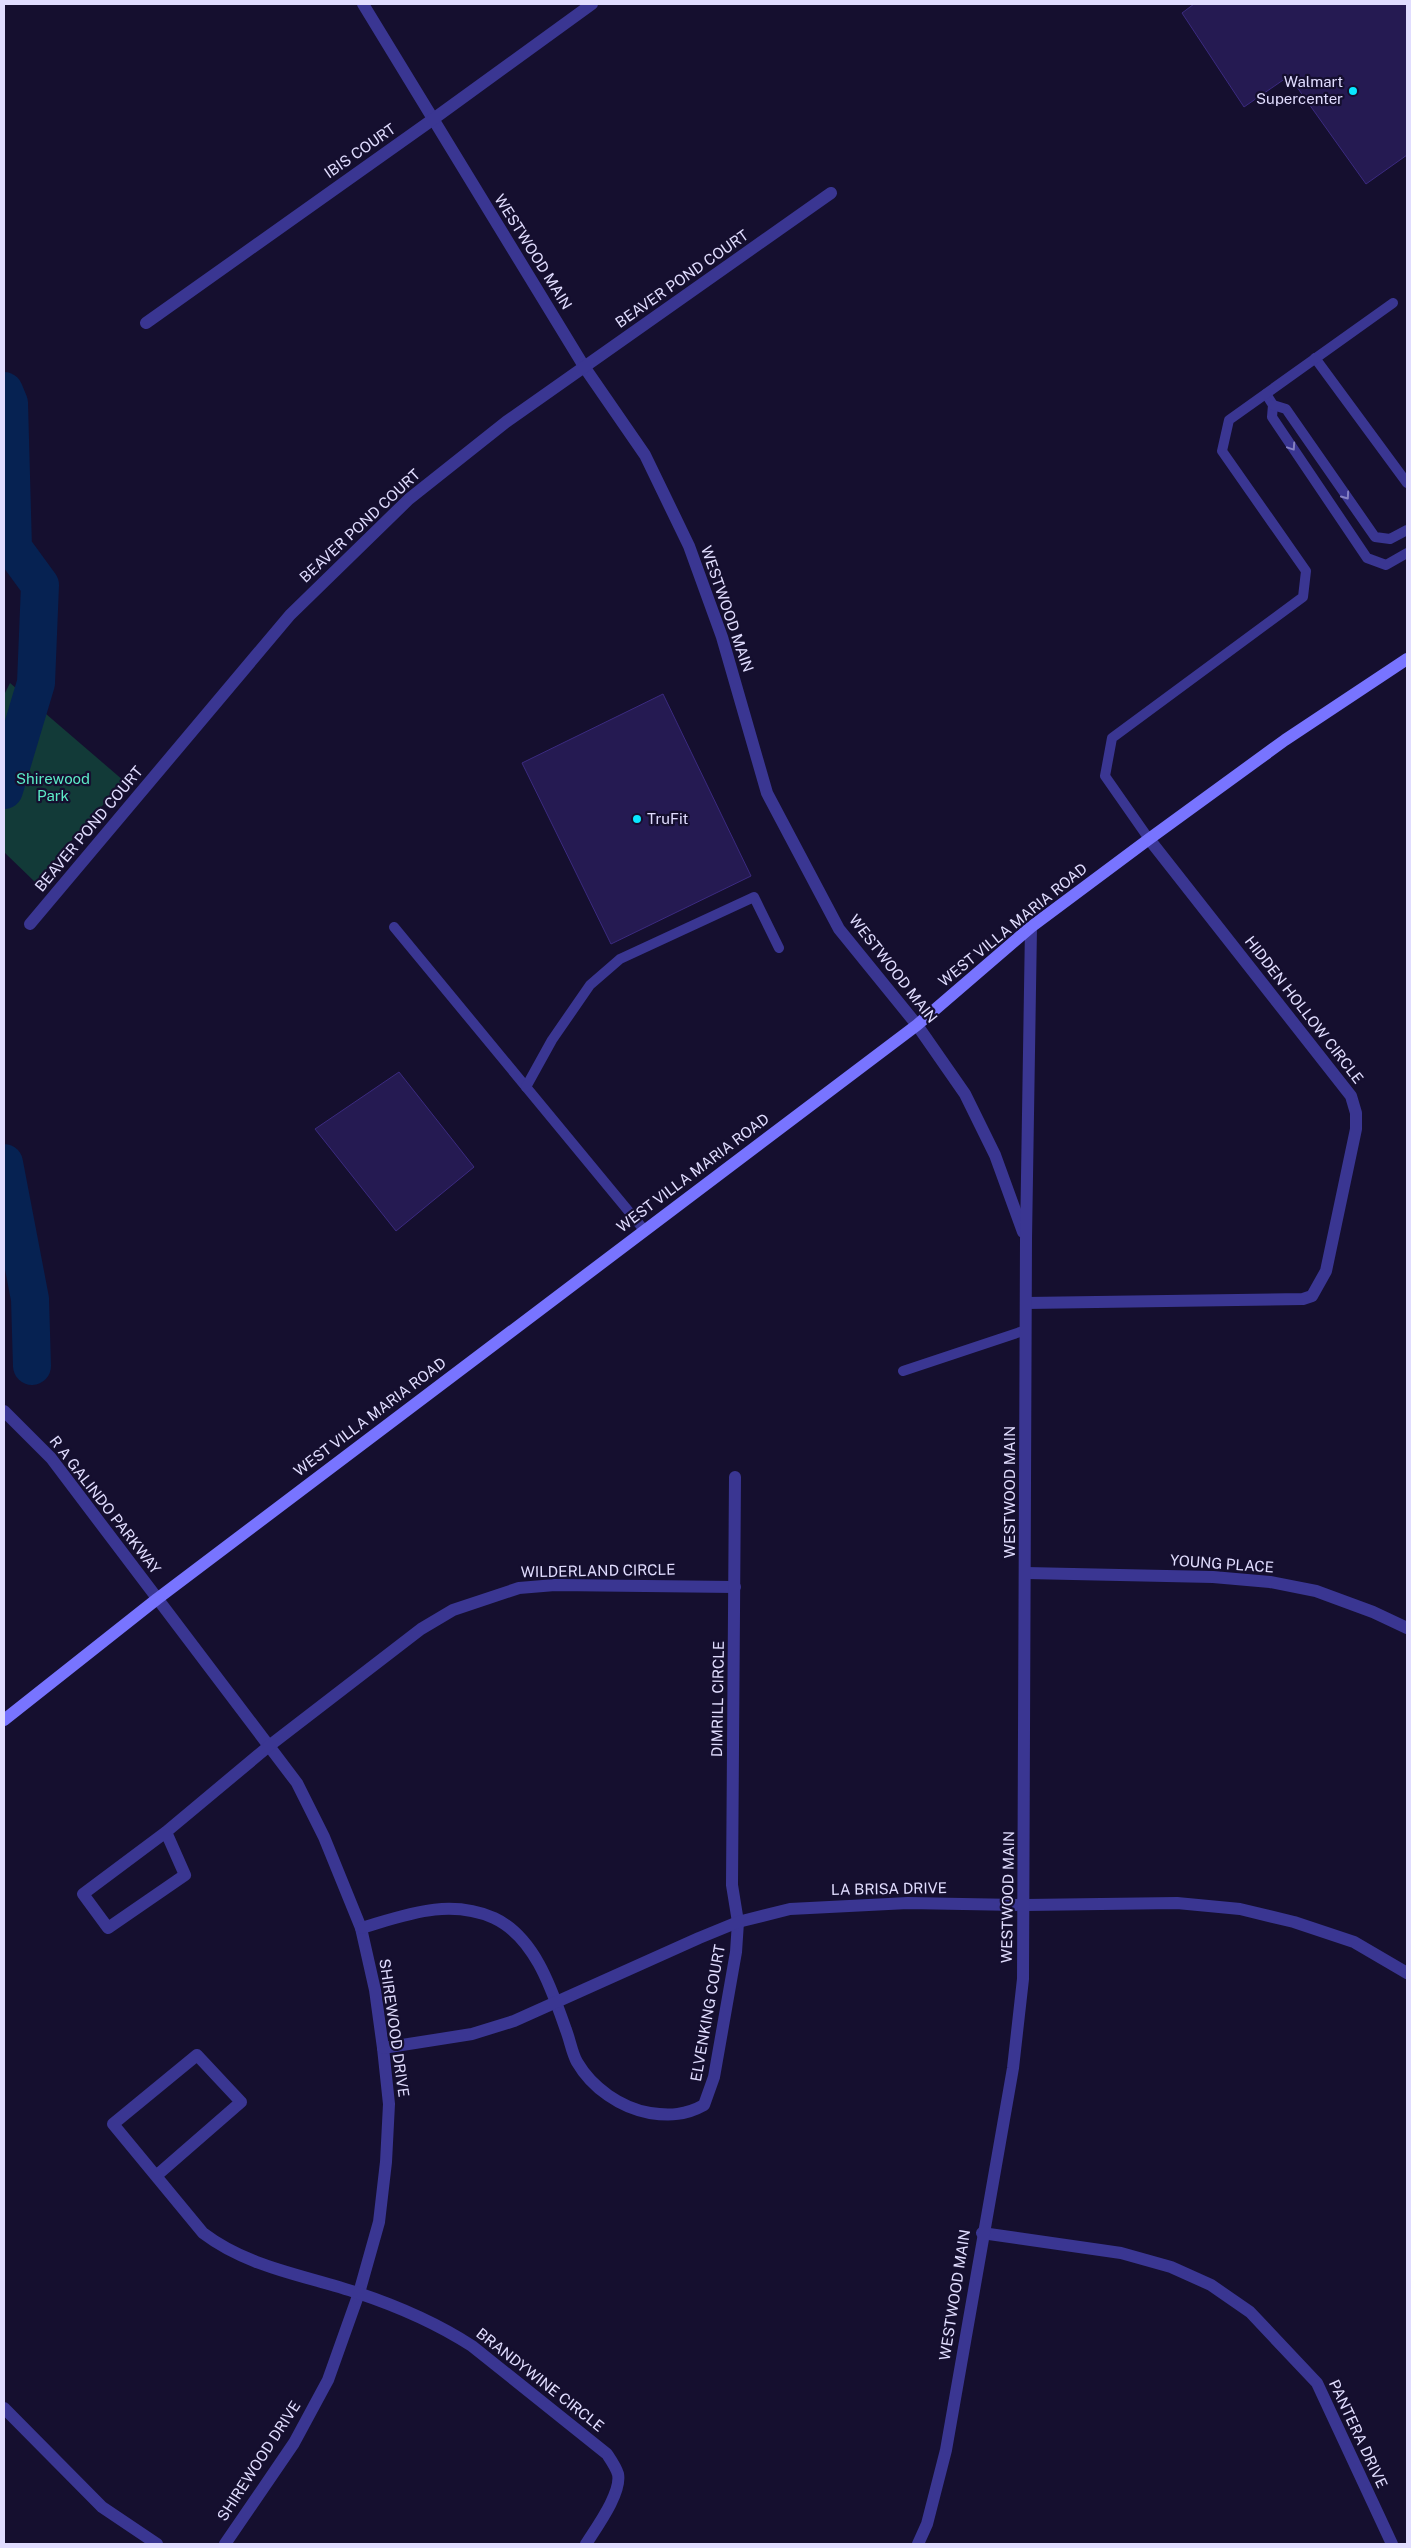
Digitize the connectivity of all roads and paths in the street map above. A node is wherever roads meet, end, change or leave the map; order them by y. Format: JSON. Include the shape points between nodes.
{"nodes":[{"id":1,"x":362,"y":4,"type":"edge"},
{"id":2,"x":592,"y":4,"type":"edge"},
{"id":3,"x":432,"y":120,"type":"junction"},
{"id":4,"x":831,"y":193,"type":"dead end"},
{"id":5,"x":1393,"y":303,"type":"dead end"},
{"id":6,"x":146,"y":323,"type":"dead end"},
{"id":7,"x":1315,"y":358,"type":"junction"},
{"id":8,"x":585,"y":368,"type":"junction"},
{"id":9,"x":1266,"y":394,"type":"junction"},
{"id":10,"x":1273,"y":405,"type":"junction"},
{"id":11,"x":1383,"y":453,"type":"junction"},
{"id":12,"x":1407,"y":482,"type":"edge"},
{"id":13,"x":1407,"y":492,"type":"edge"},
{"id":14,"x":1407,"y":530,"type":"edge"},
{"id":15,"x":1407,"y":552,"type":"edge"},
{"id":16,"x":1407,"y":659,"type":"edge"},
{"id":17,"x":1149,"y":838,"type":"junction"},
{"id":18,"x":30,"y":924,"type":"dead end"},
{"id":19,"x":394,"y":927,"type":"dead end"},
{"id":20,"x":1031,"y":927,"type":"junction"},
{"id":21,"x":779,"y":948,"type":"dead end"},
{"id":22,"x":917,"y":1025,"type":"junction"},
{"id":23,"x":526,"y":1087,"type":"junction"},
{"id":24,"x":645,"y":1230,"type":"junction"},
{"id":25,"x":1026,"y":1239,"type":"junction"},
{"id":26,"x":1026,"y":1303,"type":"junction"},
{"id":27,"x":1026,"y":1330,"type":"junction"},
{"id":28,"x":903,"y":1370,"type":"dead end"},
{"id":29,"x":4,"y":1411,"type":"edge"},
{"id":30,"x":735,"y":1476,"type":"dead end"},
{"id":31,"x":1026,"y":1573,"type":"junction"},
{"id":32,"x":735,"y":1586,"type":"junction"},
{"id":33,"x":157,"y":1599,"type":"junction"},
{"id":34,"x":1407,"y":1628,"type":"edge"},
{"id":35,"x":4,"y":1720,"type":"edge"},
{"id":36,"x":269,"y":1746,"type":"junction"},
{"id":37,"x":166,"y":1832,"type":"junction"},
{"id":38,"x":1025,"y":1905,"type":"junction"},
{"id":39,"x":738,"y":1922,"type":"junction"},
{"id":40,"x":361,"y":1928,"type":"junction"},
{"id":41,"x":1407,"y":1973,"type":"edge"},
{"id":42,"x":556,"y":2001,"type":"junction"},
{"id":43,"x":383,"y":2048,"type":"junction"},
{"id":44,"x":156,"y":2176,"type":"junction"},
{"id":45,"x":982,"y":2233,"type":"junction"},
{"id":46,"x":359,"y":2293,"type":"junction"},
{"id":47,"x":4,"y":2408,"type":"edge"},
{"id":48,"x":157,"y":2544,"type":"edge"},
{"id":49,"x":225,"y":2544,"type":"edge"},
{"id":50,"x":586,"y":2544,"type":"edge"},
{"id":51,"x":918,"y":2544,"type":"edge"},
{"id":52,"x":1392,"y":2544,"type":"edge"}],
"edges":[{"from":1,"to":3,"type":"street","name":"WESTWOOD MAIN"},
{"from":2,"to":3,"type":"street","name":"IBIS COURT"},
{"from":3,"to":6,"type":"street","name":"IBIS COURT"},
{"from":3,"to":8,"type":"street","name":"WESTWOOD MAIN"},
{"from":4,"to":8,"type":"street","name":"BEAVER POND COURT"},
{"from":5,"to":7,"type":"lane"},
{"from":7,"to":9,"type":"lane"},
{"from":7,"to":11,"type":"lane"},
{"from":8,"to":18,"type":"street","name":"BEAVER POND COURT","via":[[506,422],[409,499],[290,615]]},
{"from":8,"to":22,"type":"street","name":"WESTWOOD MAIN","via":[[645,455],[689,546],[722,637],[767,793],[775,809],[839,929]]},
{"from":9,"to":10,"type":"lane"},
{"from":9,"to":17,"type":"lane","via":[[1228,420],[1222,451],[1306,571],[1303,597],[1112,738],[1105,776]]},
{"from":10,"to":14,"type":"lane","one_way":true,"via":[[1286,409],[1375,537],[1390,539]]},
{"from":10,"to":15,"type":"lane","one_way":true,"via":[[1272,417],[1367,558],[1386,565]]},
{"from":11,"to":12,"type":"lane"},
{"from":11,"to":13,"type":"lane","via":[[1386,465]]},
{"from":16,"to":17,"type":"main road","name":"WEST VILLA MARIA ROAD","via":[[1285,740]]},
{"from":17,"to":20,"type":"main road","name":"WEST VILLA MARIA ROAD"},
{"from":17,"to":26,"type":"street","name":"HIDDEN HOLLOW CIRCLE","via":[[1351,1096],[1356,1129],[1326,1271],[1312,1296],[1303,1299]]},
{"from":19,"to":23,"type":"lane"},
{"from":20,"to":22,"type":"main road","name":"WEST VILLA MARIA ROAD"},
{"from":20,"to":25,"type":"street","name":"WESTWOOD MAIN"},
{"from":21,"to":23,"type":"lane","via":[[754,897],[620,959],[590,985],[552,1040]]},
{"from":22,"to":24,"type":"main road","name":"WEST VILLA MARIA ROAD"},
{"from":22,"to":25,"type":"street","name":"WESTWOOD MAIN","via":[[969,1103],[995,1155]]},
{"from":23,"to":24,"type":"lane"},
{"from":24,"to":33,"type":"main road","name":"WEST VILLA MARIA ROAD"},
{"from":25,"to":26,"type":"street","name":"WESTWOOD MAIN"},
{"from":26,"to":27,"type":"street","name":"WESTWOOD MAIN"},
{"from":27,"to":28,"type":"lane"},
{"from":27,"to":31,"type":"street","name":"WESTWOOD MAIN"},
{"from":29,"to":33,"type":"street","name":"R A GALINDO PARKWAY","via":[[51,1458]]},
{"from":30,"to":32,"type":"street","name":"DIMRILL CIRCLE"},
{"from":31,"to":34,"type":"street","name":"YOUNG PLACE","via":[[1214,1577],[1270,1582],[1316,1591]]},
{"from":31,"to":38,"type":"street","name":"WESTWOOD MAIN"},
{"from":32,"to":36,"type":"street","name":"WILDERLAND CIRCLE","via":[[555,1586],[519,1588],[486,1597],[453,1610],[421,1629]]},
{"from":32,"to":39,"type":"street","name":"DIMRILL CIRCLE","via":[[732,1886]]},
{"from":33,"to":35,"type":"main road","name":"WEST VILLA MARIA ROAD"},
{"from":33,"to":36,"type":"street","name":"SHIREWOOD DRIVE"},
{"from":36,"to":37,"type":"street","name":"WILDERLAND CIRCLE"},
{"from":36,"to":40,"type":"street","name":"SHIREWOOD DRIVE","via":[[297,1783],[324,1837]]},
{"from":37,"to":37,"type":"street","name":"WILDERLAND CIRCLE","via":[[83,1894],[108,1928],[185,1875]]},
{"from":38,"to":39,"type":"street","name":"LA BRISA DRIVE","via":[[908,1904],[790,1909]]},
{"from":38,"to":41,"type":"street","name":"LA BRISA DRIVE","via":[[1177,1903],[1240,1909],[1294,1922],[1354,1942]]},
{"from":38,"to":45,"type":"street","name":"WESTWOOD MAIN","via":[[1022,1979],[1012,2068]]},
{"from":39,"to":42,"type":"street","name":"LA BRISA DRIVE"},
{"from":39,"to":42,"type":"street","name":"ELVENKING COURT","via":[[736,1952],[714,2077],[704,2105],[691,2112],[670,2116],[638,2111],[615,2101],[577,2062]]},
{"from":40,"to":42,"type":"street","name":"ELVENKING COURT","via":[[431,1908],[452,1907],[494,1918],[516,1930]]},
{"from":40,"to":43,"type":"street","name":"SHIREWOOD DRIVE","via":[[375,1990]]},
{"from":42,"to":43,"type":"street","name":"LA BRISA DRIVE","via":[[514,2022],[472,2034]]},
{"from":43,"to":46,"type":"street","name":"SHIREWOOD DRIVE","via":[[389,2104],[386,2162],[378,2222]]},
{"from":44,"to":44,"type":"street","name":"BRANDYWINE CIRCLE","via":[[113,2124],[197,2056],[241,2102]]},
{"from":44,"to":46,"type":"street","name":"BRANDYWINE CIRCLE","via":[[203,2233],[220,2246],[257,2264]]},
{"from":45,"to":51,"type":"street","name":"WESTWOOD MAIN","via":[[946,2450]]},
{"from":45,"to":52,"type":"street","name":"PANTERA DRIVE","via":[[1121,2254],[1171,2267],[1211,2285],[1250,2312],[1317,2383]]},
{"from":46,"to":49,"type":"street","name":"SHIREWOOD DRIVE","via":[[328,2380],[294,2443]]},
{"from":46,"to":50,"type":"street","name":"BRANDYWINE CIRCLE","via":[[448,2330],[464,2340],[607,2454],[619,2476],[615,2496]]},
{"from":47,"to":48,"type":"street","via":[[102,2507]]}]}
